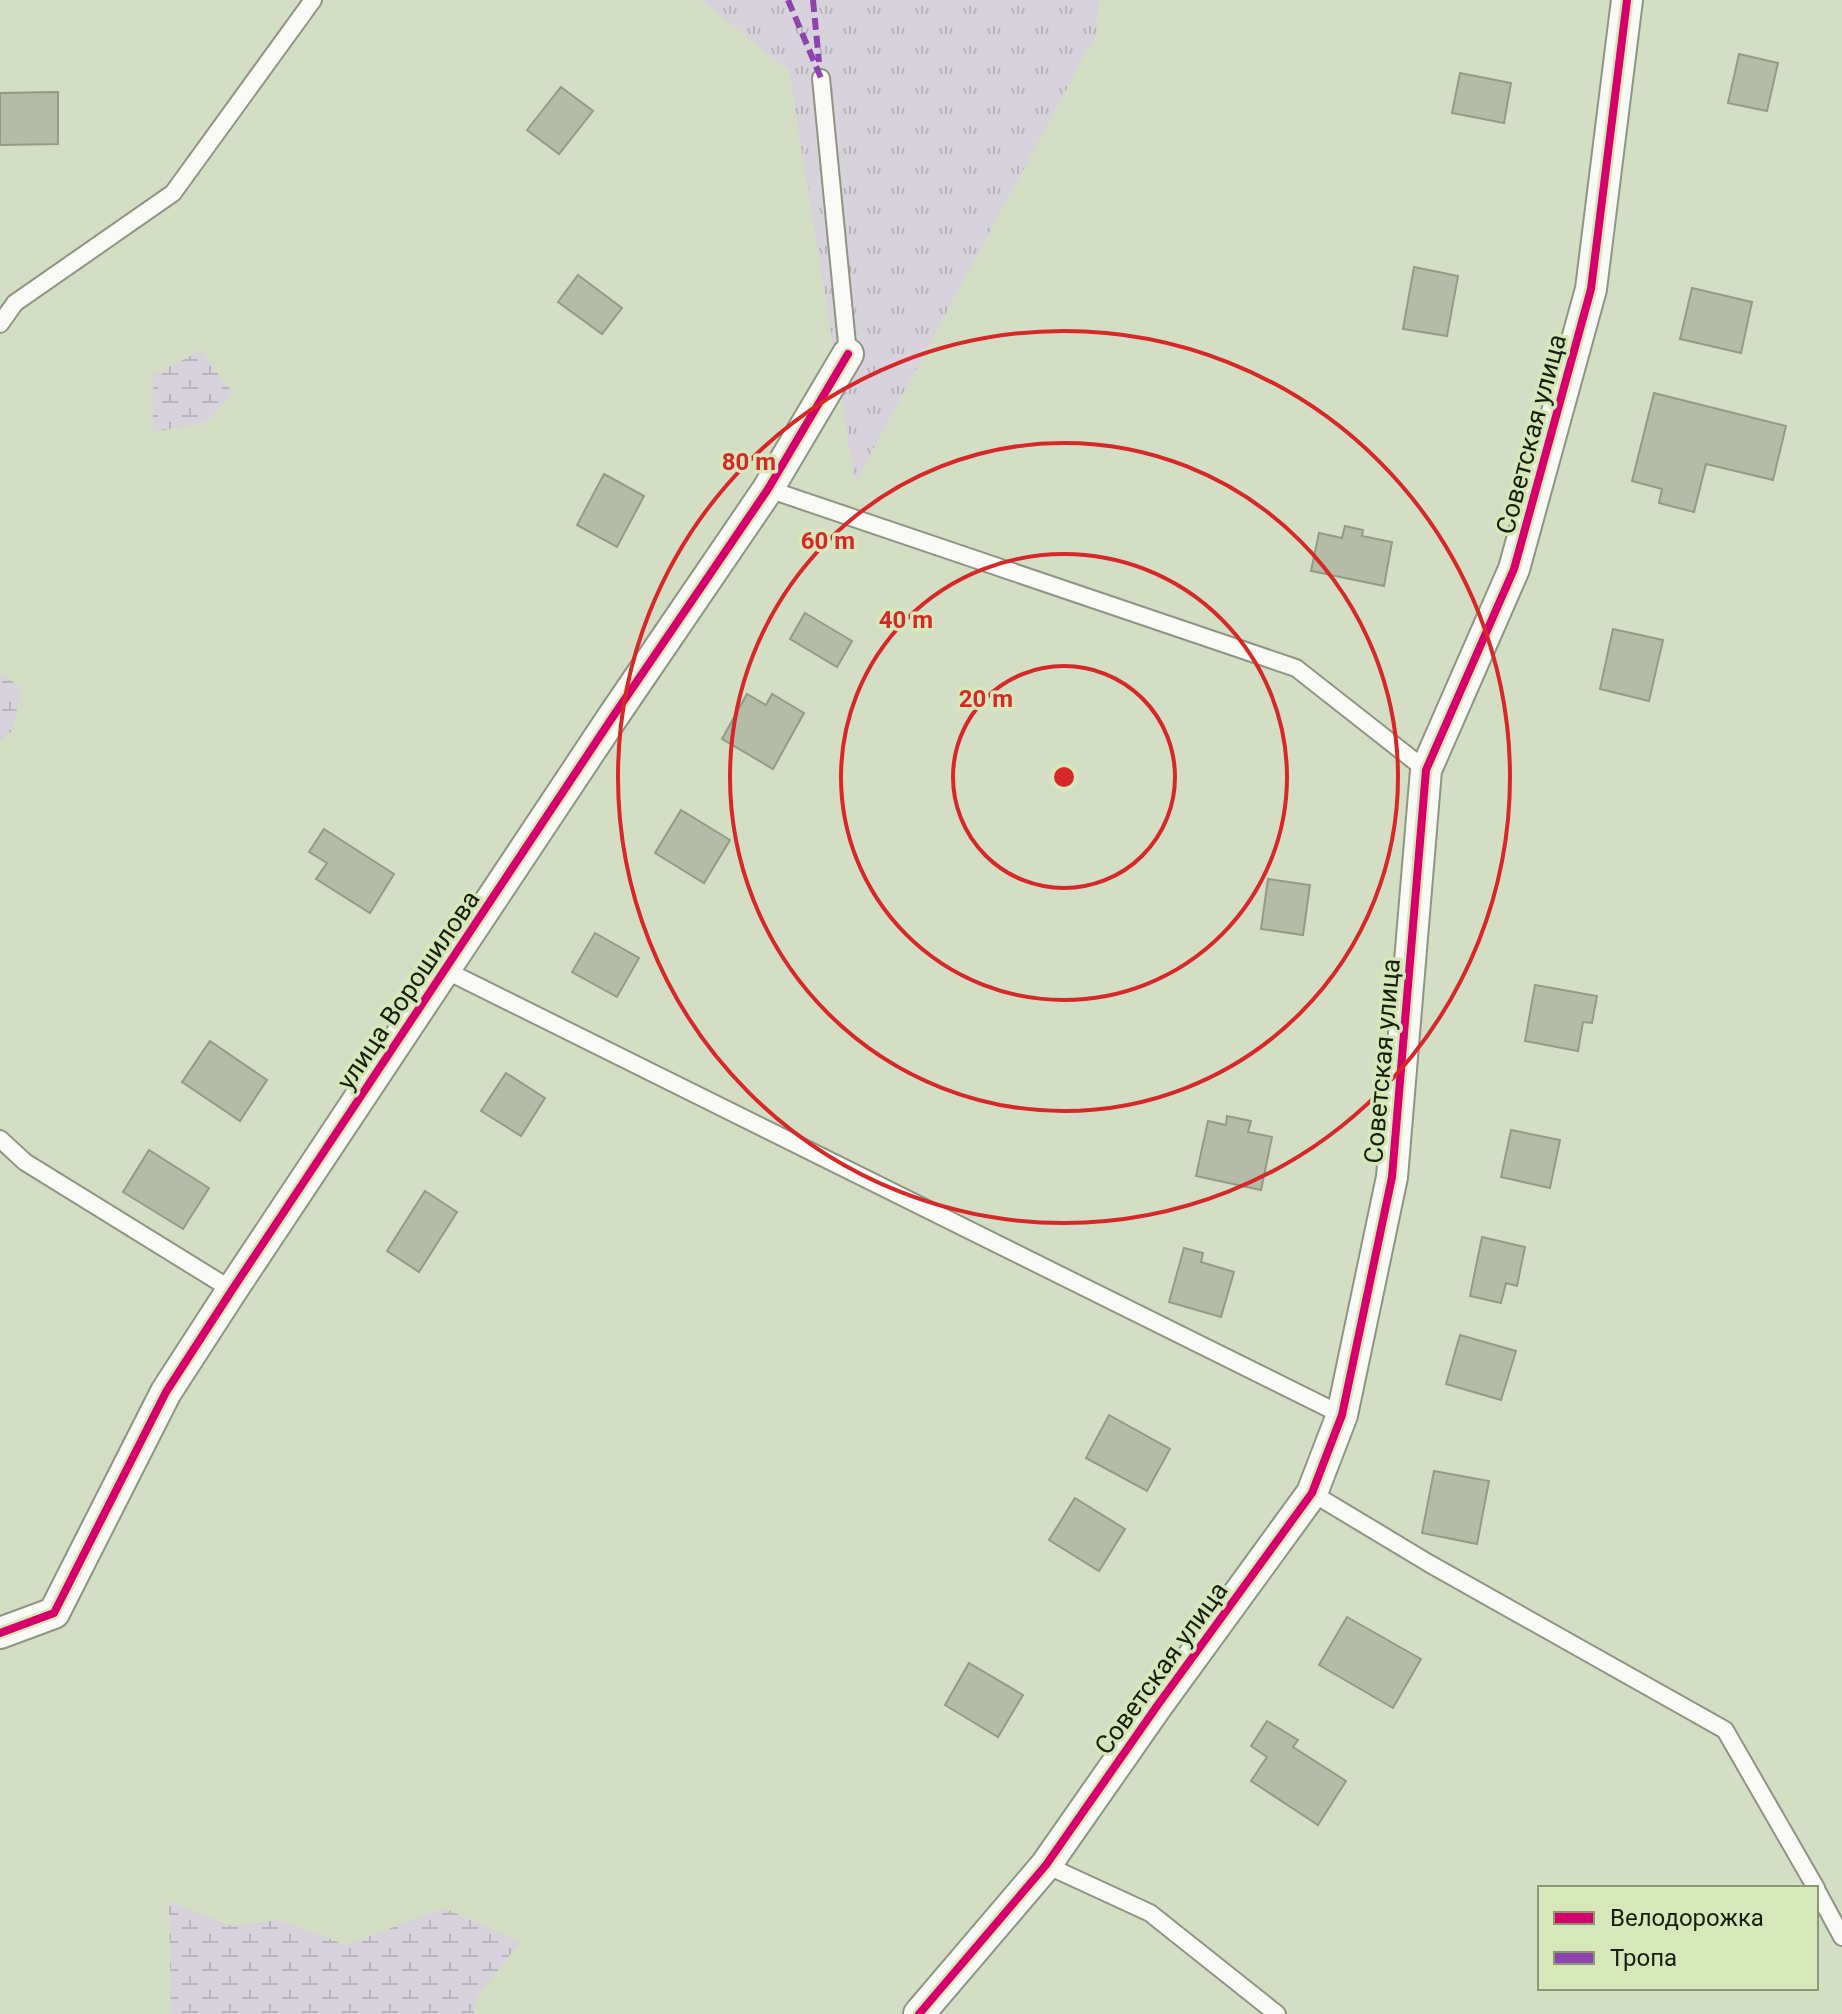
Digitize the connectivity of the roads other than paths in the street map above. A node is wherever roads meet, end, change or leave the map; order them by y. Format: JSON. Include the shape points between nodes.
{"nodes":[{"id":1,"x":313,"y":0,"type":"edge"},
{"id":2,"x":1627,"y":0,"type":"edge"},
{"id":3,"x":821,"y":78,"type":"dead end"},
{"id":4,"x":0,"y":324,"type":"edge"},
{"id":5,"x":848,"y":354,"type":"joint"},
{"id":6,"x":768,"y":489,"type":"junction"},
{"id":7,"x":1426,"y":770,"type":"junction"},
{"id":8,"x":445,"y":970,"type":"junction"},
{"id":9,"x":0,"y":1139,"type":"edge"},
{"id":10,"x":232,"y":1290,"type":"junction"},
{"id":11,"x":1342,"y":1415,"type":"junction"},
{"id":12,"x":1312,"y":1493,"type":"junction"},
{"id":13,"x":0,"y":1633,"type":"edge"},
{"id":14,"x":1046,"y":1865,"type":"junction"},
{"id":15,"x":1815,"y":1886,"type":"edge"},
{"id":16,"x":1818,"y":1892,"type":"edge"},
{"id":17,"x":1842,"y":1937,"type":"edge"},
{"id":18,"x":919,"y":2014,"type":"edge"},
{"id":19,"x":1277,"y":2014,"type":"edge"}],
"edges":[{"from":1,"to":4,"type":"lane","via":[[173,193],[15,303]]},
{"from":2,"to":7,"type":"street","name":"Советская улица","via":[[1591,289],[1514,569]]},
{"from":3,"to":5,"type":"lane"},
{"from":5,"to":6,"type":"street","name":"улица Ворошилова"},
{"from":6,"to":7,"type":"lane","via":[[1296,668]]},
{"from":6,"to":8,"type":"street","name":"улица Ворошилова"},
{"from":7,"to":11,"type":"street","name":"Советская улица","via":[[1392,1177]]},
{"from":8,"to":10,"type":"street","name":"улица Ворошилова"},
{"from":8,"to":11,"type":"lane"},
{"from":9,"to":10,"type":"lane","via":[[25,1162]]},
{"from":10,"to":13,"type":"street","name":"улица Ворошилова","via":[[166,1392],[54,1613]]},
{"from":11,"to":12,"type":"street","name":"Советская улица"},
{"from":12,"to":14,"type":"street","name":"Советская улица"},
{"from":12,"to":15,"type":"lane","via":[[1725,1730]]},
{"from":14,"to":18,"type":"street","name":"Советская улица"},
{"from":14,"to":19,"type":"lane","via":[[1150,1913]]},
{"from":16,"to":17,"type":"lane"}]}
